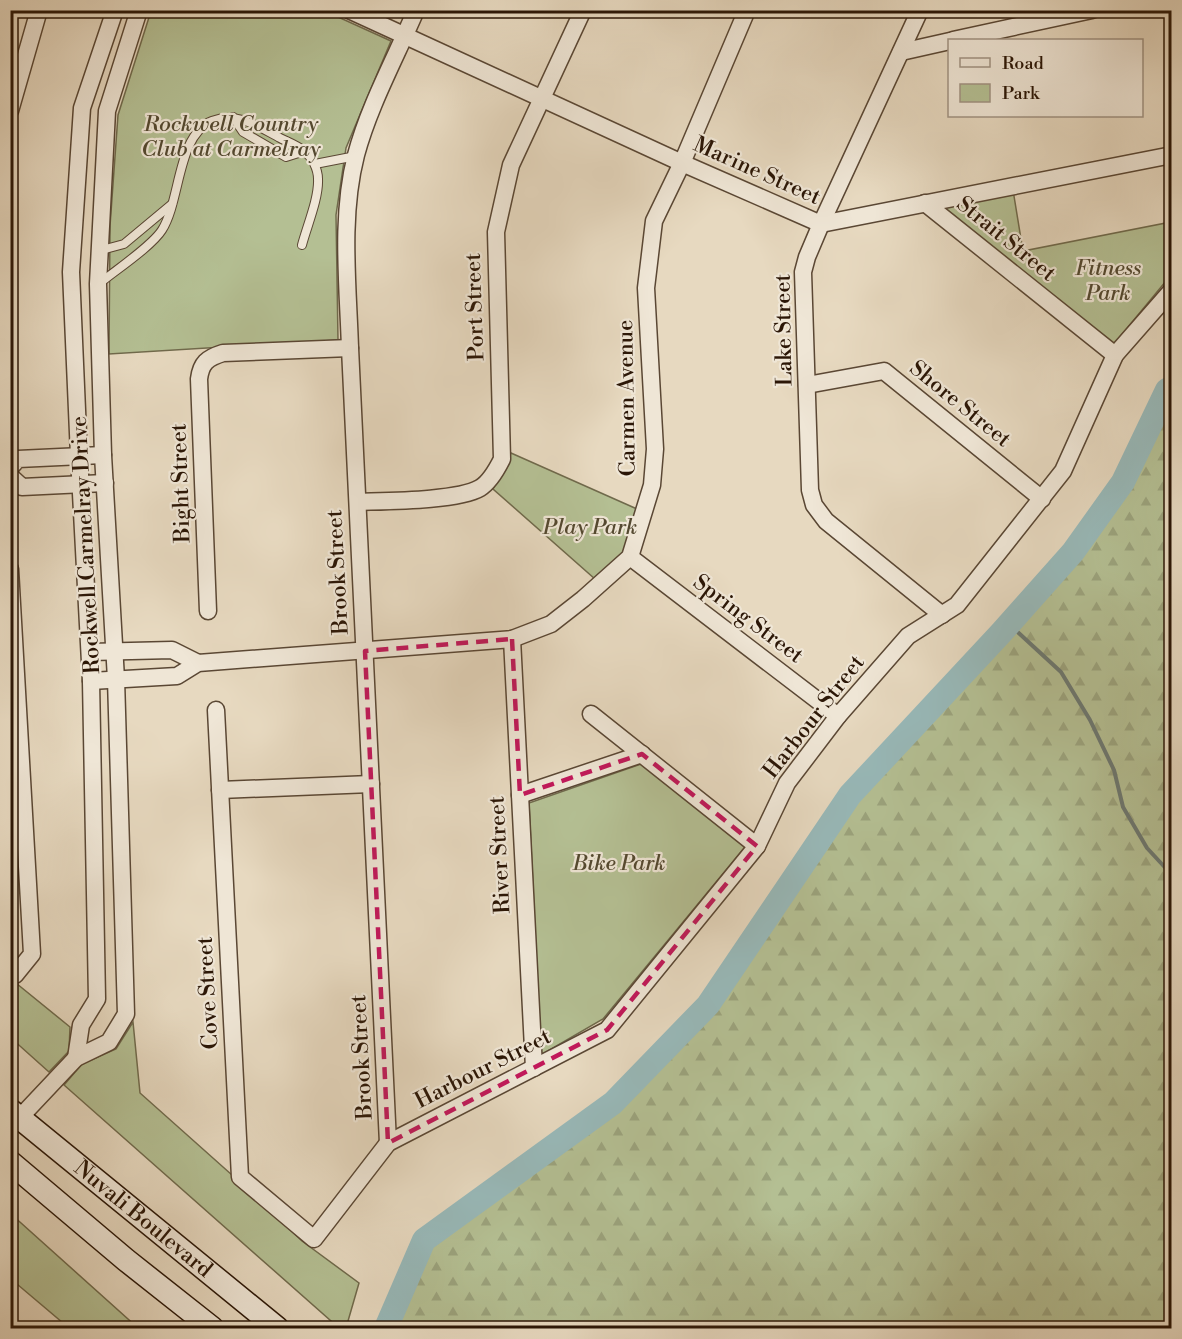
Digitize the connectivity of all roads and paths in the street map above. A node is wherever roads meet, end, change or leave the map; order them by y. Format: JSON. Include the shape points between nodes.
{"nodes":[{"id":1,"x":39,"y":10,"type":"edge"},
{"id":2,"x":115,"y":10,"type":"edge"},
{"id":3,"x":140,"y":10,"type":"edge"},
{"id":4,"x":350,"y":10,"type":"edge"},
{"id":5,"x":416,"y":10,"type":"edge"},
{"id":6,"x":583,"y":10,"type":"edge"},
{"id":7,"x":747,"y":10,"type":"edge"},
{"id":8,"x":920,"y":10,"type":"edge"},
{"id":9,"x":1092,"y":10,"type":"edge"},
{"id":10,"x":405,"y":36,"type":"junction"},
{"id":11,"x":960,"y":39,"type":"edge"},
{"id":12,"x":948,"y":42,"type":"edge"},
{"id":13,"x":901,"y":52,"type":"junction"},
{"id":14,"x":542,"y":99,"type":"junction"},
{"id":15,"x":10,"y":111,"type":"edge"},
{"id":16,"x":233,"y":117,"type":"junction"},
{"id":17,"x":306,"y":151,"type":"junction"},
{"id":18,"x":1172,"y":154,"type":"edge"},
{"id":19,"x":356,"y":156,"type":"junction"},
{"id":20,"x":682,"y":163,"type":"junction"},
{"id":21,"x":315,"y":164,"type":"junction"},
{"id":22,"x":174,"y":202,"type":"junction"},
{"id":23,"x":926,"y":203,"type":"junction"},
{"id":24,"x":820,"y":224,"type":"junction"},
{"id":25,"x":302,"y":245,"type":"dead end"},
{"id":26,"x":98,"y":252,"type":"junction"},
{"id":27,"x":98,"y":284,"type":"junction"},
{"id":28,"x":1172,"y":290,"type":"edge"},
{"id":29,"x":350,"y":348,"type":"junction"},
{"id":30,"x":1115,"y":355,"type":"junction"},
{"id":31,"x":807,"y":385,"type":"junction"},
{"id":32,"x":103,"y":455,"type":"junction"},
{"id":33,"x":78,"y":456,"type":"junction"},
{"id":34,"x":10,"y":468,"type":"edge"},
{"id":35,"x":10,"y":476,"type":"edge"},
{"id":36,"x":105,"y":483,"type":"junction"},
{"id":37,"x":80,"y":484,"type":"junction"},
{"id":38,"x":1042,"y":499,"type":"junction"},
{"id":39,"x":357,"y":502,"type":"junction"},
{"id":40,"x":630,"y":557,"type":"junction"},
{"id":41,"x":11,"y":569,"type":"edge"},
{"id":42,"x":208,"y":611,"type":"dead end"},
{"id":43,"x":942,"y":615,"type":"junction"},
{"id":44,"x":512,"y":639,"type":"junction"},
{"id":45,"x":365,"y":651,"type":"junction"},
{"id":46,"x":90,"y":652,"type":"junction"},
{"id":47,"x":115,"y":652,"type":"junction"},
{"id":48,"x":198,"y":663,"type":"junction"},
{"id":49,"x":116,"y":679,"type":"junction"},
{"id":50,"x":91,"y":681,"type":"junction"},
{"id":51,"x":216,"y":710,"type":"dead end"},
{"id":52,"x":591,"y":714,"type":"dead end"},
{"id":53,"x":838,"y":716,"type":"junction"},
{"id":54,"x":642,"y":754,"type":"junction"},
{"id":55,"x":371,"y":784,"type":"junction"},
{"id":56,"x":220,"y":790,"type":"junction"},
{"id":57,"x":520,"y":795,"type":"junction"},
{"id":58,"x":757,"y":846,"type":"junction"},
{"id":59,"x":10,"y":971,"type":"edge"},
{"id":60,"x":76,"y":1058,"type":"junction"},
{"id":61,"x":534,"y":1068,"type":"junction"},
{"id":62,"x":14,"y":1119,"type":"edge"},
{"id":63,"x":388,"y":1143,"type":"junction"},
{"id":64,"x":10,"y":1162,"type":"edge"},
{"id":65,"x":314,"y":1239,"type":"joint"},
{"id":66,"x":212,"y":1329,"type":"edge"},
{"id":67,"x":277,"y":1329,"type":"edge"}],
"edges":[{"from":1,"to":15,"type":"street"},
{"from":2,"to":33,"type":"street","name":"Rockwell Carmelray Drive","via":[[82,108],[71,272]]},
{"from":3,"to":26,"type":"street","name":"Rockwell Carmelray Drive","via":[[106,111]]},
{"from":4,"to":10,"type":"street","name":"Marine Street"},
{"from":5,"to":10,"type":"street","name":"Brook Street"},
{"from":6,"to":14,"type":"street","name":"Port Street"},
{"from":7,"to":20,"type":"street","name":"Carmen Avenue"},
{"from":8,"to":13,"type":"street","name":"Lake Street"},
{"from":9,"to":11,"type":"street"},
{"from":10,"to":14,"type":"street","name":"Marine Street"},
{"from":10,"to":19,"type":"street","name":"Brook Street"},
{"from":12,"to":13,"type":"street"},
{"from":13,"to":24,"type":"street","name":"Lake Street"},
{"from":14,"to":20,"type":"street","name":"Marine Street"},
{"from":14,"to":39,"type":"street","name":"Port Street","via":[[511,165],[496,232],[502,459],[480,488],[460,495]]},
{"from":16,"to":17,"type":"lane"},
{"from":16,"to":17,"type":"lane","via":[[243,132],[286,157]]},
{"from":16,"to":22,"type":"lane","via":[[211,121],[195,133]]},
{"from":17,"to":21,"type":"lane"},
{"from":18,"to":23,"type":"street","name":"Marine Street"},
{"from":19,"to":21,"type":"lane"},
{"from":19,"to":29,"type":"street","name":"Brook Street","via":[[347,216]]},
{"from":20,"to":24,"type":"street","name":"Marine Street"},
{"from":20,"to":40,"type":"street","name":"Carmen Avenue","via":[[654,221],[646,288],[655,448],[652,485]]},
{"from":21,"to":25,"type":"lane","via":[[318,179]]},
{"from":22,"to":26,"type":"lane","via":[[124,244]]},
{"from":22,"to":27,"type":"lane","via":[[162,231]]},
{"from":23,"to":24,"type":"street","name":"Marine Street"},
{"from":23,"to":30,"type":"street","name":"Strait Street"},
{"from":24,"to":31,"type":"street","name":"Lake Street","via":[[803,272]]},
{"from":26,"to":27,"type":"street","name":"Rockwell Carmelray Drive"},
{"from":27,"to":32,"type":"street","name":"Rockwell Carmelray Drive"},
{"from":28,"to":30,"type":"street","name":"Harbour Street"},
{"from":29,"to":39,"type":"street","name":"Brook Street"},
{"from":29,"to":42,"type":"street","name":"Bight Street","via":[[223,353],[210,357],[201,367]]},
{"from":30,"to":38,"type":"street","name":"Harbour Street","via":[[1064,471]]},
{"from":31,"to":38,"type":"street","name":"Shore Street","via":[[884,371]]},
{"from":31,"to":43,"type":"street","name":"Lake Street","via":[[810,490],[814,505],[826,522]]},
{"from":32,"to":33,"type":"street"},
{"from":32,"to":36,"type":"street","name":"Rockwell Carmelray Drive"},
{"from":33,"to":34,"type":"street","via":[[18,459]]},
{"from":33,"to":37,"type":"street","name":"Rockwell Carmelray Drive"},
{"from":35,"to":37,"type":"street","via":[[22,486]]},
{"from":36,"to":37,"type":"street"},
{"from":36,"to":47,"type":"street","name":"Rockwell Carmelray Drive"},
{"from":37,"to":46,"type":"street","name":"Rockwell Carmelray Drive"},
{"from":38,"to":43,"type":"street","name":"Harbour Street","via":[[957,605]]},
{"from":39,"to":45,"type":"street","name":"Brook Street"},
{"from":40,"to":44,"type":"street","via":[[551,624]]},
{"from":40,"to":53,"type":"street","name":"Spring Street"},
{"from":41,"to":59,"type":"street","via":[[32,954],[15,975]]},
{"from":43,"to":53,"type":"street","name":"Harbour Street","via":[[908,636]]},
{"from":44,"to":45,"type":"street"},
{"from":44,"to":57,"type":"street","name":"River Street"},
{"from":45,"to":48,"type":"street"},
{"from":45,"to":55,"type":"street","name":"Brook Street"},
{"from":46,"to":47,"type":"street"},
{"from":46,"to":50,"type":"street","name":"Rockwell Carmelray Drive"},
{"from":47,"to":48,"type":"street","via":[[172,650]]},
{"from":47,"to":49,"type":"street","name":"Rockwell Carmelray Drive"},
{"from":48,"to":49,"type":"street","via":[[177,676]]},
{"from":49,"to":50,"type":"street"},
{"from":49,"to":60,"type":"street","name":"Rockwell Carmelray Drive","via":[[126,1014],[109,1042]]},
{"from":50,"to":60,"type":"street","name":"Rockwell Carmelray Drive","via":[[97,999],[81,1025]]},
{"from":51,"to":56,"type":"street","name":"Cove Street"},
{"from":52,"to":54,"type":"street"},
{"from":53,"to":58,"type":"street","name":"Harbour Street","via":[[787,783]]},
{"from":54,"to":57,"type":"street"},
{"from":54,"to":58,"type":"street"},
{"from":55,"to":56,"type":"street"},
{"from":55,"to":63,"type":"street","name":"Brook Street"},
{"from":56,"to":65,"type":"street","name":"Cove Street","via":[[240,1177]]},
{"from":57,"to":61,"type":"street","name":"River Street"},
{"from":58,"to":61,"type":"street","name":"Harbour Street","via":[[607,1030]]},
{"from":60,"to":62,"type":"street","name":"Rockwell Carmelray Drive"},
{"from":61,"to":63,"type":"street","name":"Harbour Street"},
{"from":62,"to":67,"type":"street","name":"Nuvali Boulevard"},
{"from":63,"to":65,"type":"street","name":"Harbour Street"},
{"from":64,"to":66,"type":"street","name":"Nuvali Boulevard"}]}
